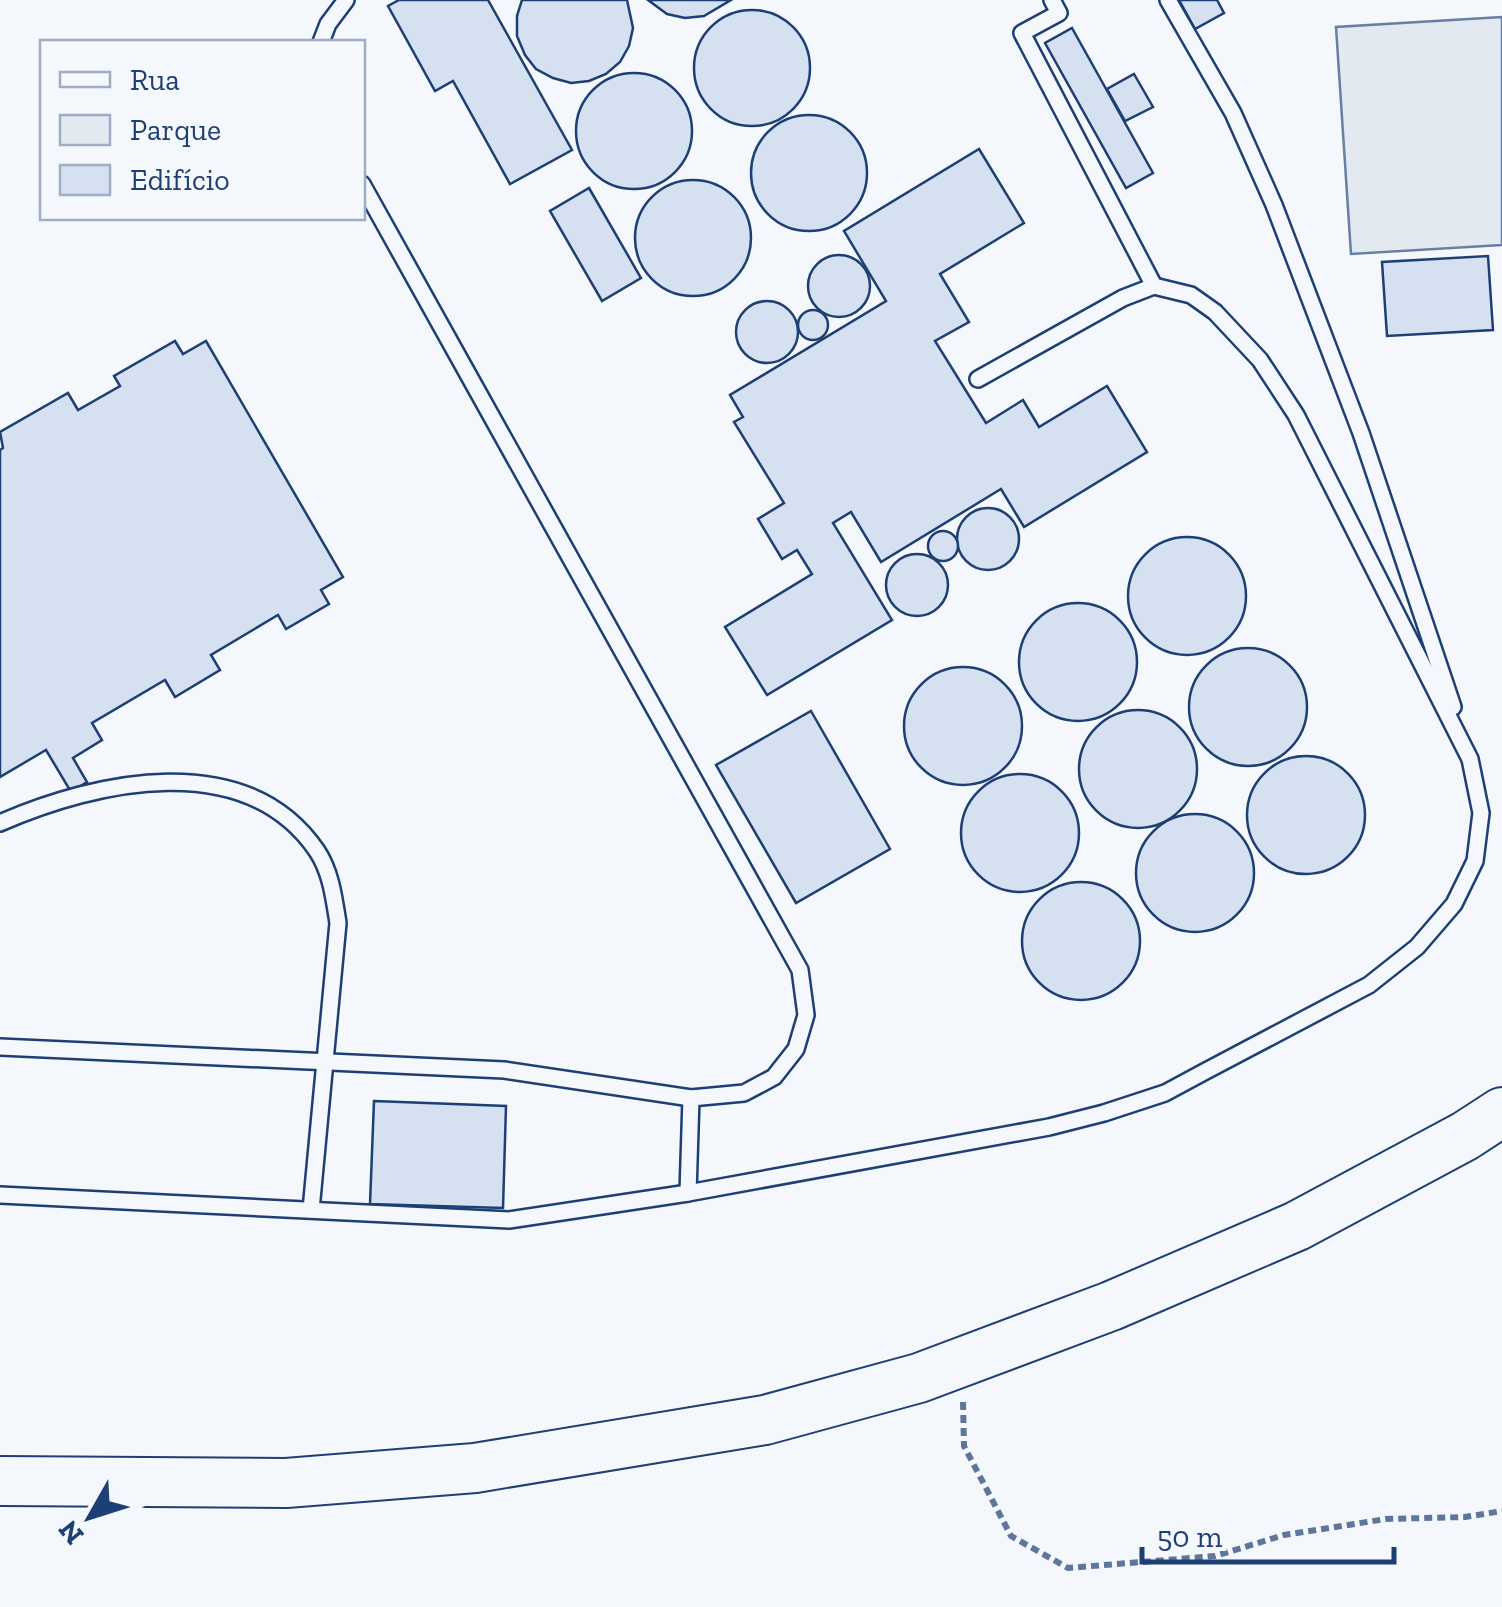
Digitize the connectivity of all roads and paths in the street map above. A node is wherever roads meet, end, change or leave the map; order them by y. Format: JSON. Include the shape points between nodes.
{"nodes":[{"id":1,"x":346,"y":0,"type":"edge"},
{"id":2,"x":1052,"y":0,"type":"edge"},
{"id":3,"x":1168,"y":0,"type":"edge"},
{"id":4,"x":322,"y":40,"type":"edge"},
{"id":5,"x":365,"y":189,"type":"edge"},
{"id":6,"x":1154,"y":286,"type":"junction"},
{"id":7,"x":978,"y":378,"type":"dead end"},
{"id":8,"x":1470,"y":758,"type":"junction"},
{"id":9,"x":0,"y":823,"type":"edge"},
{"id":10,"x":0,"y":1048,"type":"edge"},
{"id":11,"x":324,"y":1061,"type":"junction"},
{"id":12,"x":691,"y":1098,"type":"junction"},
{"id":13,"x":1502,"y":1112,"type":"edge"},
{"id":14,"x":688,"y":1192,"type":"junction"},
{"id":15,"x":0,"y":1195,"type":"edge"},
{"id":16,"x":311,"y":1210,"type":"junction"},
{"id":17,"x":976,"y":1357,"type":"junction"},
{"id":18,"x":0,"y":1480,"type":"edge"},
{"id":19,"x":1502,"y":1511,"type":"edge"}],
"edges":[{"from":1,"to":4,"type":"lane"},
{"from":2,"to":6,"type":"lane","via":[[1059,12],[1022,33]]},
{"from":3,"to":8,"type":"lane","via":[[1233,112],[1274,205],[1361,433]]},
{"from":5,"to":12,"type":"lane","via":[[800,970],[806,1015],[796,1048],[774,1077],[744,1093]]},
{"from":6,"to":7,"type":"lane"},
{"from":6,"to":8,"type":"lane","via":[[1191,295],[1215,312],[1277,385]]},
{"from":8,"to":14,"type":"lane","via":[[1481,813],[1474,861],[1454,904],[1417,947],[1368,985],[1165,1092],[1104,1113]]},
{"from":9,"to":11,"type":"lane","via":[[142,782],[195,782],[268,806],[300,830],[331,882],[338,924]]},
{"from":10,"to":11,"type":"lane"},
{"from":11,"to":12,"type":"lane","via":[[504,1070]]},
{"from":11,"to":16,"type":"lane"},
{"from":12,"to":14,"type":"lane"},
{"from":13,"to":17,"type":"main road","via":[[1297,1226]]},
{"from":14,"to":16,"type":"lane","via":[[509,1220]]},
{"from":15,"to":16,"type":"lane"},
{"from":17,"to":18,"type":"main road","via":[[765,1420],[475,1468],[286,1484]]},
{"from":17,"to":19,"type":"path","via":[[962,1404],[964,1446],[1011,1536],[1068,1568],[1215,1556],[1284,1535]]}]}
